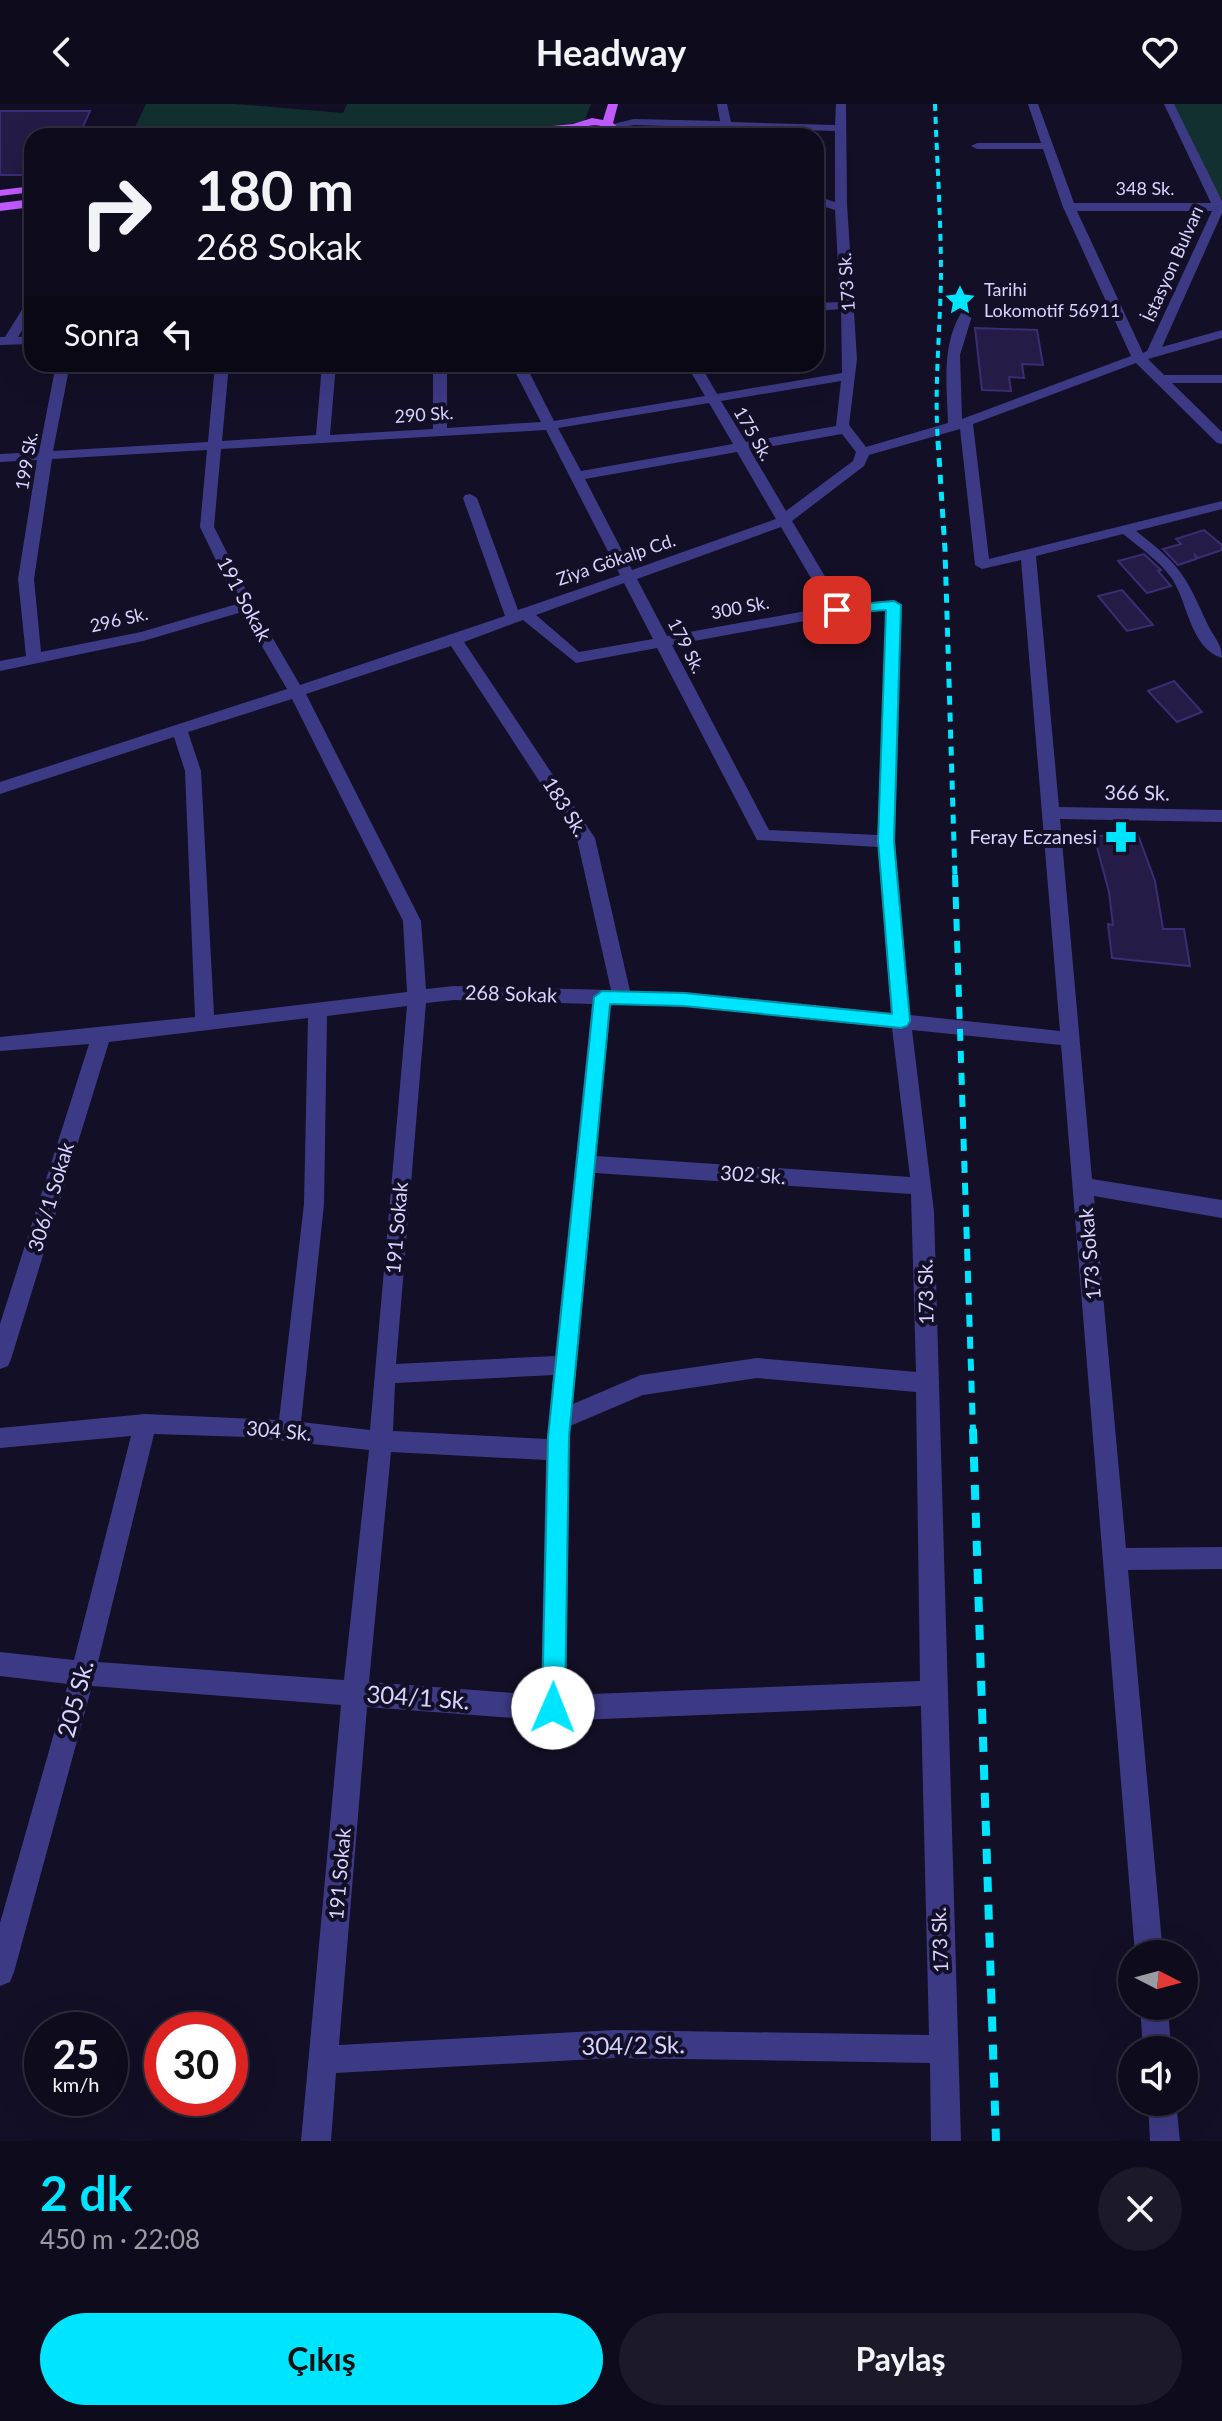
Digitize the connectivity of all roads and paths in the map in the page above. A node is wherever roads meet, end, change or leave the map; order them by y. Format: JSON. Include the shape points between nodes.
{"nodes":[{"id":1,"x":591,"y":104,"type":"edge"},
{"id":2,"x":613,"y":104,"type":"edge"},
{"id":3,"x":722,"y":104,"type":"edge"},
{"id":4,"x":841,"y":104,"type":"edge"},
{"id":5,"x":1033,"y":104,"type":"edge"},
{"id":6,"x":1169,"y":104,"type":"edge"},
{"id":7,"x":726,"y":124,"type":"junction"},
{"id":8,"x":577,"y":128,"type":"edge"},
{"id":9,"x":610,"y":128,"type":"edge"},
{"id":10,"x":839,"y":128,"type":"junction"},
{"id":11,"x":1047,"y":143,"type":"junction"},
{"id":12,"x":977,"y":144,"type":"dead end"},
{"id":13,"x":24,"y":190,"type":"edge"},
{"id":14,"x":0,"y":193,"type":"edge"},
{"id":15,"x":824,"y":202,"type":"edge"},
{"id":16,"x":24,"y":204,"type":"edge"},
{"id":17,"x":0,"y":207,"type":"edge"},
{"id":18,"x":1069,"y":207,"type":"junction"},
{"id":19,"x":1221,"y":207,"type":"edge"},
{"id":20,"x":842,"y":208,"type":"junction"},
{"id":21,"x":848,"y":305,"type":"junction"},
{"id":22,"x":824,"y":306,"type":"edge"},
{"id":23,"x":24,"y":314,"type":"edge"},
{"id":24,"x":966,"y":316,"type":"dead end"},
{"id":25,"x":1222,"y":334,"type":"edge"},
{"id":26,"x":24,"y":340,"type":"edge"},
{"id":27,"x":4,"y":341,"type":"edge"},
{"id":28,"x":1146,"y":355,"type":"junction"},
{"id":29,"x":61,"y":372,"type":"edge"},
{"id":30,"x":221,"y":372,"type":"edge"},
{"id":31,"x":328,"y":372,"type":"edge"},
{"id":32,"x":440,"y":372,"type":"edge"},
{"id":33,"x":522,"y":372,"type":"edge"},
{"id":34,"x":697,"y":372,"type":"edge"},
{"id":35,"x":847,"y":376,"type":"junction"},
{"id":36,"x":1160,"y":379,"type":"junction"},
{"id":37,"x":1222,"y":379,"type":"edge"},
{"id":38,"x":713,"y":400,"type":"junction"},
{"id":39,"x":961,"y":424,"type":"junction"},
{"id":40,"x":548,"y":426,"type":"junction"},
{"id":41,"x":845,"y":429,"type":"junction"},
{"id":42,"x":440,"y":432,"type":"junction"},
{"id":43,"x":323,"y":440,"type":"junction"},
{"id":44,"x":1222,"y":440,"type":"edge"},
{"id":45,"x":213,"y":446,"type":"junction"},
{"id":46,"x":740,"y":447,"type":"junction"},
{"id":47,"x":863,"y":452,"type":"junction"},
{"id":48,"x":45,"y":456,"type":"junction"},
{"id":49,"x":0,"y":458,"type":"edge"},
{"id":50,"x":575,"y":476,"type":"junction"},
{"id":51,"x":470,"y":498,"type":"dead end"},
{"id":52,"x":1222,"y":505,"type":"edge"},
{"id":53,"x":783,"y":521,"type":"junction"},
{"id":54,"x":1125,"y":529,"type":"junction"},
{"id":55,"x":1028,"y":553,"type":"junction"},
{"id":56,"x":629,"y":577,"type":"junction"},
{"id":57,"x":246,"y":606,"type":"junction"},
{"id":58,"x":837,"y":610,"type":"junction"},
{"id":59,"x":518,"y":615,"type":"junction"},
{"id":60,"x":454,"y":639,"type":"junction"},
{"id":61,"x":662,"y":644,"type":"junction"},
{"id":62,"x":1222,"y":653,"type":"edge"},
{"id":63,"x":34,"y":660,"type":"junction"},
{"id":64,"x":0,"y":666,"type":"edge"},
{"id":65,"x":296,"y":691,"type":"junction"},
{"id":66,"x":179,"y":729,"type":"junction"},
{"id":67,"x":0,"y":788,"type":"edge"},
{"id":68,"x":1052,"y":813,"type":"junction"},
{"id":69,"x":1222,"y":816,"type":"edge"},
{"id":70,"x":886,"y":841,"type":"junction"},
{"id":71,"x":612,"y":997,"type":"junction"},
{"id":72,"x":417,"y":999,"type":"junction"},
{"id":73,"x":318,"y":1009,"type":"junction"},
{"id":74,"x":205,"y":1021,"type":"junction"},
{"id":75,"x":901,"y":1021,"type":"junction"},
{"id":76,"x":101,"y":1036,"type":"junction"},
{"id":77,"x":1071,"y":1039,"type":"junction"},
{"id":78,"x":0,"y":1044,"type":"edge"},
{"id":79,"x":586,"y":1164,"type":"junction"},
{"id":80,"x":921,"y":1186,"type":"junction"},
{"id":81,"x":1084,"y":1186,"type":"junction"},
{"id":82,"x":1222,"y":1209,"type":"edge"},
{"id":83,"x":8,"y":1311,"type":"edge"},
{"id":84,"x":0,"y":1359,"type":"edge"},
{"id":85,"x":566,"y":1365,"type":"junction"},
{"id":86,"x":384,"y":1374,"type":"junction"},
{"id":87,"x":928,"y":1383,"type":"junction"},
{"id":88,"x":560,"y":1420,"type":"junction"},
{"id":89,"x":145,"y":1424,"type":"junction"},
{"id":90,"x":289,"y":1431,"type":"junction"},
{"id":91,"x":0,"y":1438,"type":"edge"},
{"id":92,"x":381,"y":1441,"type":"junction"},
{"id":93,"x":558,"y":1450,"type":"junction"},
{"id":94,"x":1222,"y":1558,"type":"edge"},
{"id":95,"x":1115,"y":1559,"type":"junction"},
{"id":96,"x":0,"y":1664,"type":"edge"},
{"id":97,"x":83,"y":1673,"type":"junction"},
{"id":98,"x":933,"y":1693,"type":"junction"},
{"id":99,"x":355,"y":1694,"type":"junction"},
{"id":100,"x":553,"y":1708,"type":"junction"},
{"id":101,"x":1148,"y":1940,"type":"edge"},
{"id":102,"x":0,"y":1972,"type":"edge"},
{"id":103,"x":944,"y":2049,"type":"junction"},
{"id":104,"x":323,"y":2060,"type":"junction"},
{"id":105,"x":1163,"y":2116,"type":"edge"},
{"id":106,"x":316,"y":2141,"type":"edge"},
{"id":107,"x":946,"y":2141,"type":"edge"},
{"id":108,"x":1165,"y":2141,"type":"edge"}],
"edges":[{"from":1,"to":8,"type":"main road"},
{"from":2,"to":9,"type":"main road"},
{"from":3,"to":7,"type":"street"},
{"from":4,"to":10,"type":"street","name":"173 Sk."},
{"from":5,"to":11,"type":"street"},
{"from":6,"to":19,"type":"street","name":"İstasyon Bulvarı"},
{"from":7,"to":9,"type":"street","via":[[627,122]]},
{"from":7,"to":10,"type":"street"},
{"from":10,"to":20,"type":"street","name":"173 Sk."},
{"from":11,"to":12,"type":"street"},
{"from":11,"to":18,"type":"street"},
{"from":13,"to":14,"type":"main road"},
{"from":15,"to":20,"type":"street"},
{"from":16,"to":17,"type":"main road"},
{"from":18,"to":19,"type":"street","name":"348 Sk."},
{"from":18,"to":28,"type":"street"},
{"from":19,"to":28,"type":"street","name":"İstasyon Bulvarı"},
{"from":20,"to":21,"type":"street","name":"173 Sk."},
{"from":21,"to":22,"type":"street"},
{"from":21,"to":35,"type":"street","name":"173 Sk."},
{"from":23,"to":27,"type":"street"},
{"from":24,"to":39,"type":"street","via":[[954,361]]},
{"from":25,"to":28,"type":"street"},
{"from":26,"to":27,"type":"street"},
{"from":28,"to":36,"type":"street"},
{"from":28,"to":39,"type":"street"},
{"from":29,"to":48,"type":"street","name":"199 Sk."},
{"from":30,"to":45,"type":"street","name":"191 Sokak"},
{"from":31,"to":43,"type":"street"},
{"from":32,"to":42,"type":"street"},
{"from":33,"to":40,"type":"street","name":"179 Sk."},
{"from":34,"to":38,"type":"street","name":"175 Sk."},
{"from":35,"to":38,"type":"street","name":"290 Sk."},
{"from":35,"to":41,"type":"street","name":"173 Sk."},
{"from":36,"to":37,"type":"street"},
{"from":36,"to":44,"type":"street"},
{"from":38,"to":40,"type":"street","name":"290 Sk."},
{"from":38,"to":46,"type":"street","name":"175 Sk."},
{"from":39,"to":47,"type":"street"},
{"from":39,"to":55,"type":"street","via":[[982,565]]},
{"from":40,"to":42,"type":"street","name":"290 Sk."},
{"from":40,"to":50,"type":"street","name":"179 Sk."},
{"from":41,"to":46,"type":"street"},
{"from":41,"to":47,"type":"street"},
{"from":42,"to":43,"type":"street","name":"290 Sk."},
{"from":43,"to":45,"type":"street","name":"290 Sk."},
{"from":45,"to":48,"type":"street","name":"290 Sk."},
{"from":45,"to":57,"type":"street","name":"191 Sokak","via":[[207,527]]},
{"from":46,"to":50,"type":"street"},
{"from":46,"to":53,"type":"street","name":"175 Sk."},
{"from":47,"to":53,"type":"street","name":"Ziya Gökalp Cd.","via":[[859,463]]},
{"from":48,"to":49,"type":"street","name":"290 Sk."},
{"from":48,"to":63,"type":"street","name":"199 Sk.","via":[[26,579]]},
{"from":50,"to":56,"type":"street","name":"179 Sk."},
{"from":51,"to":59,"type":"street","name":"300 Sk."},
{"from":52,"to":54,"type":"street"},
{"from":53,"to":56,"type":"street","name":"Ziya Gökalp Cd."},
{"from":53,"to":58,"type":"street"},
{"from":54,"to":55,"type":"street"},
{"from":54,"to":62,"type":"street","via":[[1175,572],[1208,642]]},
{"from":55,"to":68,"type":"street","name":"173 Sokak"},
{"from":56,"to":59,"type":"street","name":"Ziya Gökalp Cd."},
{"from":56,"to":61,"type":"street","name":"179 Sk."},
{"from":57,"to":63,"type":"street","name":"296 Sk."},
{"from":57,"to":65,"type":"street","name":"191 Sokak"},
{"from":58,"to":61,"type":"street","name":"300 Sk."},
{"from":58,"to":70,"type":"street","name":"173 Sk.","via":[[894,605]]},
{"from":59,"to":60,"type":"street","name":"Ziya Gökalp Cd."},
{"from":59,"to":61,"type":"street","name":"300 Sk.","via":[[576,658]]},
{"from":60,"to":65,"type":"street","name":"Ziya Gökalp Cd."},
{"from":60,"to":71,"type":"street","name":"183 Sk.","via":[[586,838]]},
{"from":61,"to":70,"type":"street","name":"179 Sk.","via":[[763,836]]},
{"from":63,"to":64,"type":"street","name":"296 Sk."},
{"from":65,"to":66,"type":"street","name":"Ziya Gökalp Cd."},
{"from":65,"to":72,"type":"street","name":"191 Sokak","via":[[412,921]]},
{"from":66,"to":67,"type":"street","name":"Ziya Gökalp Cd."},
{"from":66,"to":74,"type":"street","via":[[193,771]]},
{"from":68,"to":69,"type":"street","name":"366 Sk."},
{"from":68,"to":77,"type":"street","name":"173 Sokak"},
{"from":70,"to":75,"type":"street","name":"173 Sk."},
{"from":71,"to":72,"type":"street","name":"268 Sokak","via":[[454,993]]},
{"from":71,"to":75,"type":"street","name":"268 Sokak"},
{"from":71,"to":79,"type":"street","name":"183 Sk."},
{"from":72,"to":73,"type":"street","name":"268 Sokak"},
{"from":72,"to":86,"type":"street","name":"191 Sokak"},
{"from":73,"to":74,"type":"street","name":"268 Sokak"},
{"from":73,"to":90,"type":"street","via":[[314,1204]]},
{"from":74,"to":76,"type":"street","name":"268 Sokak"},
{"from":75,"to":77,"type":"street","name":"268 Sokak"},
{"from":75,"to":80,"type":"street","name":"173 Sk."},
{"from":76,"to":78,"type":"street","name":"268 Sokak"},
{"from":76,"to":83,"type":"street","name":"306/1 Sokak"},
{"from":77,"to":81,"type":"street","name":"173 Sokak"},
{"from":79,"to":80,"type":"street","name":"302 Sk."},
{"from":79,"to":85,"type":"street","name":"183 Sk."},
{"from":80,"to":87,"type":"street","name":"173 Sk."},
{"from":81,"to":82,"type":"street"},
{"from":81,"to":95,"type":"street","name":"173 Sokak"},
{"from":83,"to":84,"type":"street","name":"306/1 Sokak"},
{"from":85,"to":86,"type":"street"},
{"from":85,"to":88,"type":"street","name":"183 Sk."},
{"from":86,"to":92,"type":"street","name":"191 Sokak"},
{"from":87,"to":88,"type":"street","via":[[757,1368],[641,1385]]},
{"from":87,"to":98,"type":"street","name":"173 Sk."},
{"from":88,"to":93,"type":"street","name":"183 Sk."},
{"from":89,"to":90,"type":"street","name":"304 Sk."},
{"from":89,"to":91,"type":"street","name":"304 Sk."},
{"from":89,"to":97,"type":"street","name":"205 Sk."},
{"from":90,"to":92,"type":"street","name":"304 Sk."},
{"from":92,"to":93,"type":"street","name":"304 Sk."},
{"from":92,"to":99,"type":"street","name":"191 Sokak"},
{"from":93,"to":100,"type":"street","name":"183 Sk."},
{"from":94,"to":95,"type":"street"},
{"from":95,"to":101,"type":"street","name":"173 Sokak"},
{"from":96,"to":97,"type":"street","name":"304/1 Sk."},
{"from":97,"to":99,"type":"street","name":"304/1 Sk."},
{"from":97,"to":102,"type":"street","name":"205 Sk."},
{"from":98,"to":100,"type":"street","name":"304/1 Sk."},
{"from":98,"to":103,"type":"street","name":"173 Sk."},
{"from":99,"to":100,"type":"street","name":"304/1 Sk."},
{"from":99,"to":104,"type":"street","name":"191 Sokak"},
{"from":103,"to":104,"type":"street","name":"304/2 Sk.","via":[[614,2044]]},
{"from":103,"to":107,"type":"street","name":"173 Sk."},
{"from":104,"to":106,"type":"street","name":"191 Sokak"},
{"from":105,"to":108,"type":"street"}]}
